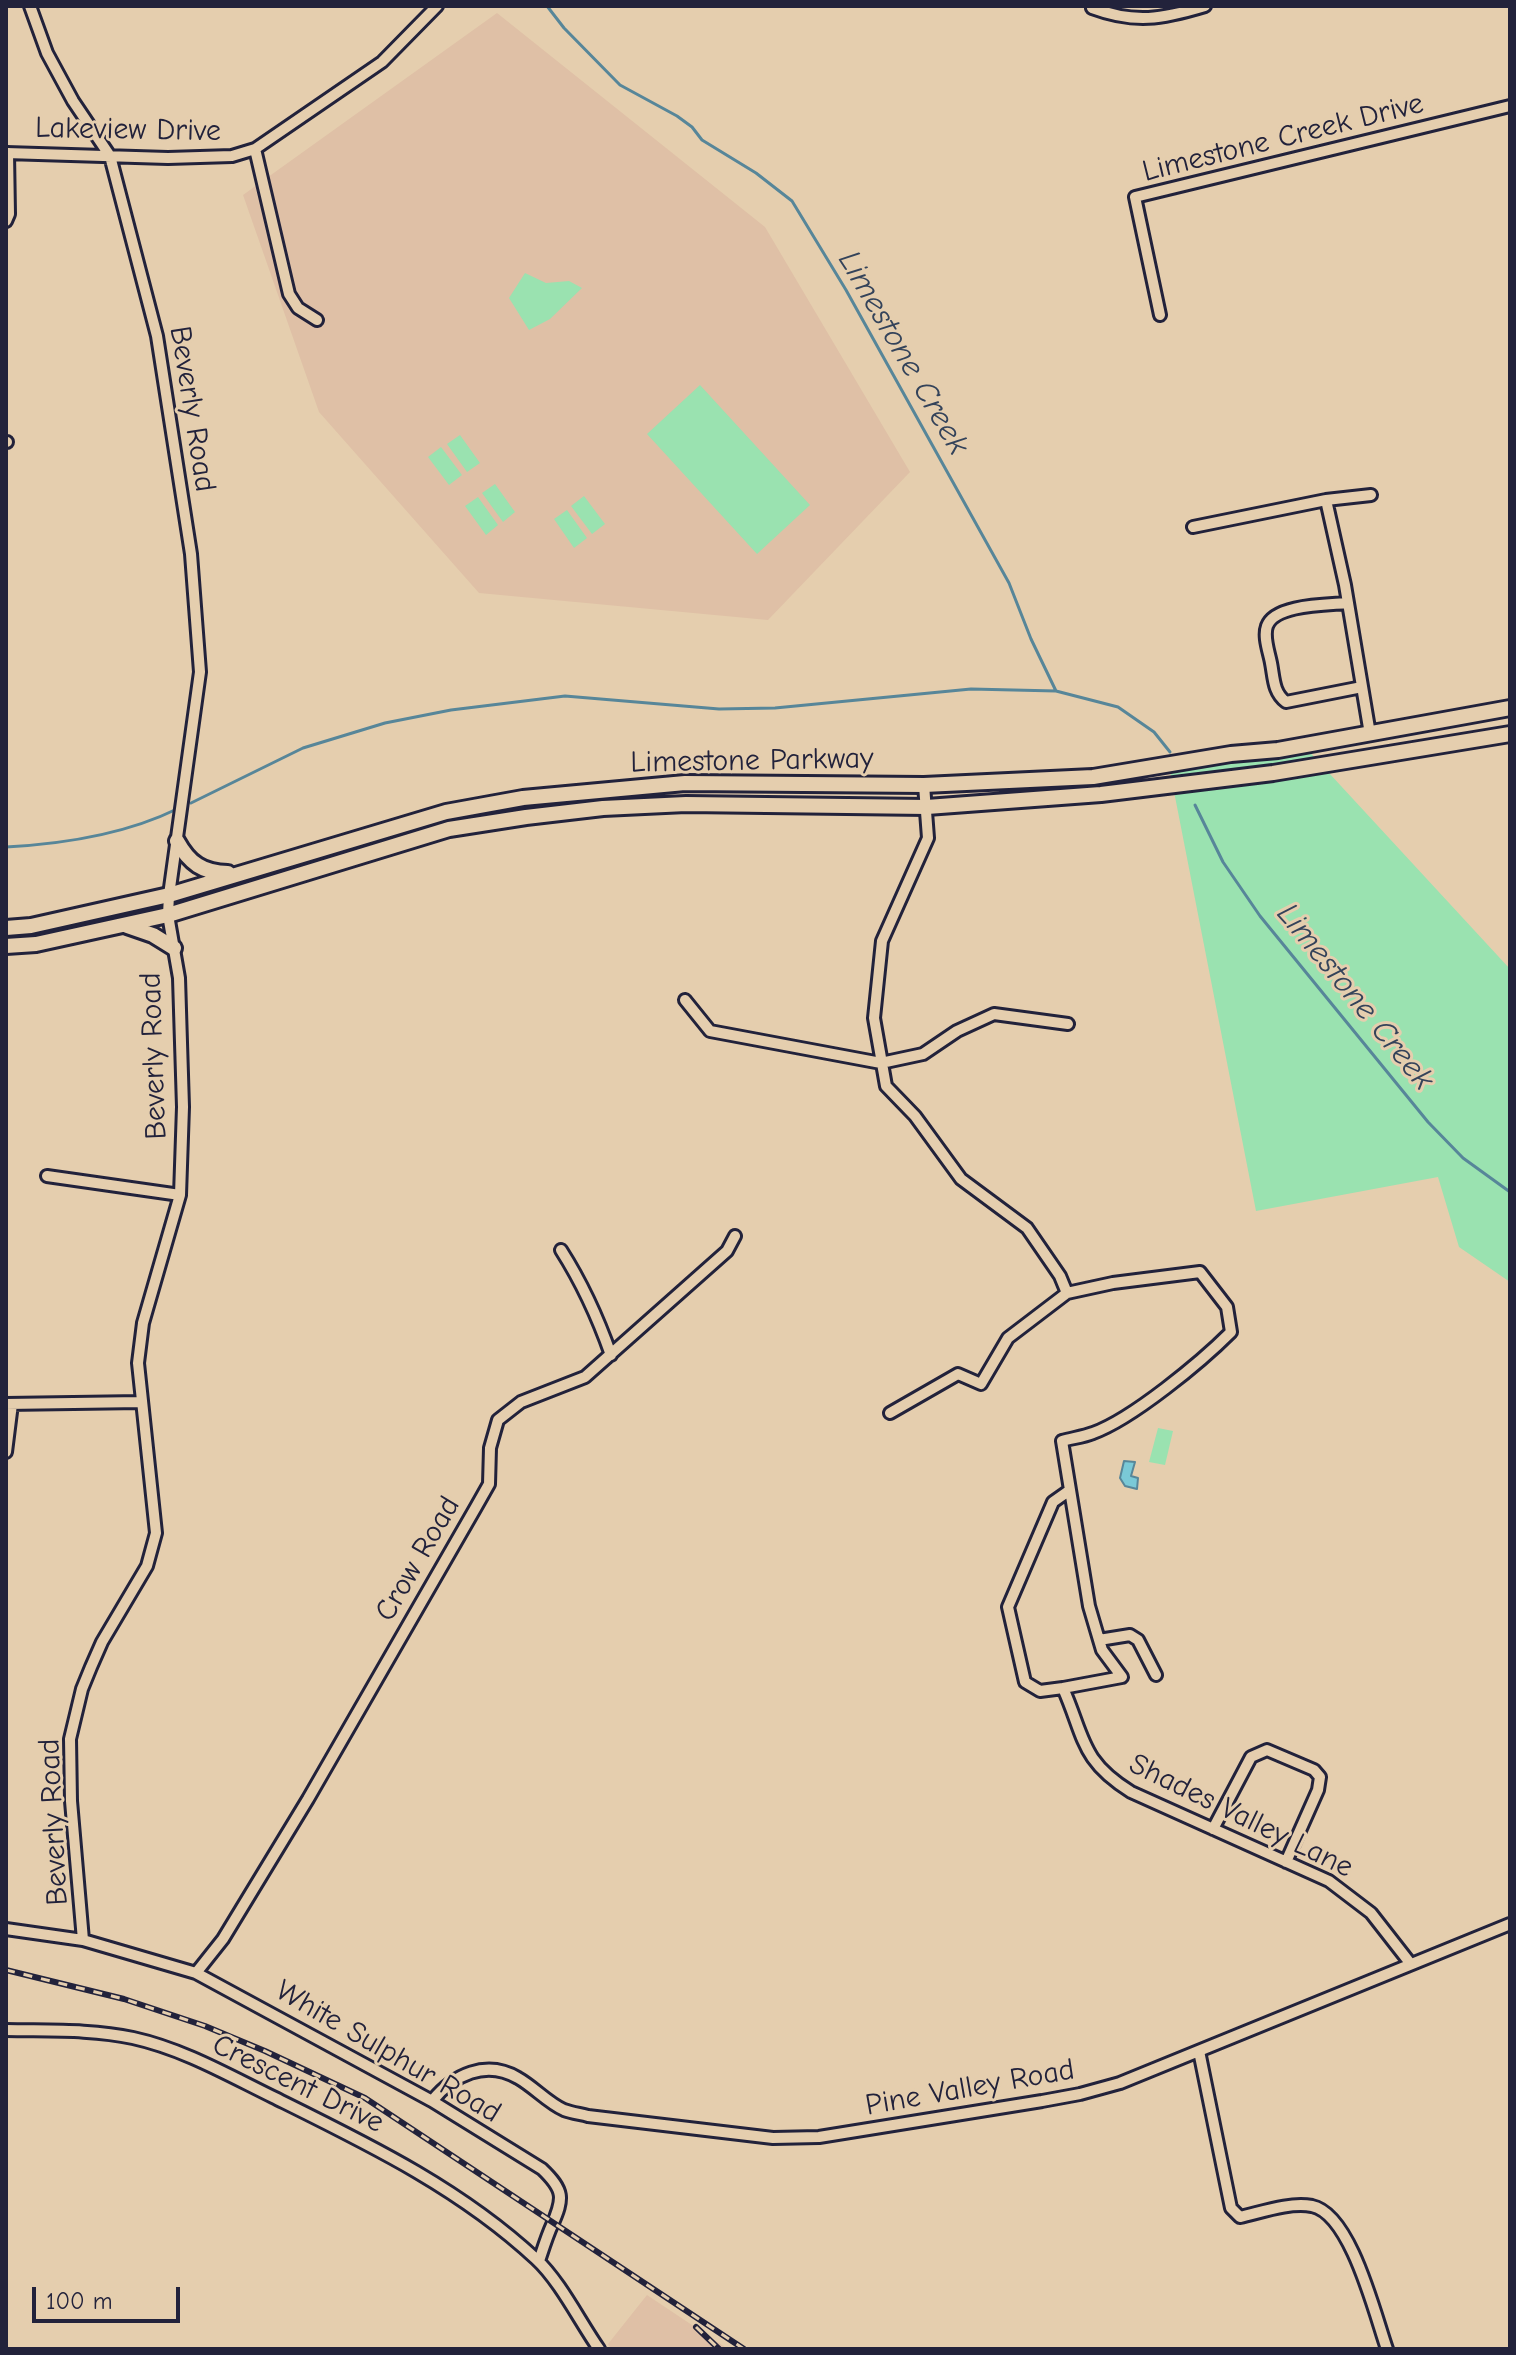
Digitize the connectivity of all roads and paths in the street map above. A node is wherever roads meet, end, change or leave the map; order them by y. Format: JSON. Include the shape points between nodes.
{"nodes":[{"id":1,"x":30,"y":6,"type":"edge"},
{"id":2,"x":437,"y":6,"type":"edge"},
{"id":3,"x":1205,"y":6,"type":"edge"},
{"id":4,"x":1092,"y":8,"type":"dead end"},
{"id":5,"x":1510,"y":106,"type":"edge"},
{"id":6,"x":255,"y":149,"type":"junction"},
{"id":7,"x":7,"y":153,"type":"edge"},
{"id":8,"x":110,"y":156,"type":"junction"},
{"id":9,"x":6,"y":221,"type":"edge"},
{"id":10,"x":1160,"y":315,"type":"dead end"},
{"id":11,"x":317,"y":320,"type":"dead end"},
{"id":12,"x":1371,"y":495,"type":"dead end"},
{"id":13,"x":1326,"y":500,"type":"junction"},
{"id":14,"x":1193,"y":527,"type":"dead end"},
{"id":15,"x":1348,"y":603,"type":"junction"},
{"id":16,"x":1362,"y":687,"type":"junction"},
{"id":17,"x":1510,"y":708,"type":"edge"},
{"id":18,"x":1370,"y":734,"type":"junction"},
{"id":19,"x":1510,"y":734,"type":"edge"},
{"id":20,"x":1374,"y":757,"type":"junction"},
{"id":21,"x":924,"y":785,"type":"junction"},
{"id":22,"x":927,"y":807,"type":"junction"},
{"id":23,"x":177,"y":841,"type":"junction"},
{"id":24,"x":241,"y":874,"type":"junction"},
{"id":25,"x":169,"y":895,"type":"junction"},
{"id":26,"x":168,"y":915,"type":"junction"},
{"id":27,"x":123,"y":925,"type":"junction"},
{"id":28,"x":6,"y":928,"type":"edge"},
{"id":29,"x":6,"y":946,"type":"edge"},
{"id":30,"x":174,"y":948,"type":"junction"},
{"id":31,"x":685,"y":1000,"type":"dead end"},
{"id":32,"x":1068,"y":1024,"type":"dead end"},
{"id":33,"x":881,"y":1063,"type":"junction"},
{"id":34,"x":47,"y":1176,"type":"dead end"},
{"id":35,"x":180,"y":1195,"type":"junction"},
{"id":36,"x":735,"y":1236,"type":"dead end"},
{"id":37,"x":561,"y":1250,"type":"dead end"},
{"id":38,"x":1067,"y":1293,"type":"junction"},
{"id":39,"x":611,"y":1355,"type":"junction"},
{"id":40,"x":141,"y":1402,"type":"junction"},
{"id":41,"x":9,"y":1404,"type":"edge"},
{"id":42,"x":890,"y":1413,"type":"dead end"},
{"id":43,"x":6,"y":1452,"type":"edge"},
{"id":44,"x":1070,"y":1490,"type":"junction"},
{"id":45,"x":1099,"y":1640,"type":"junction"},
{"id":46,"x":1156,"y":1675,"type":"dead end"},
{"id":47,"x":1063,"y":1688,"type":"junction"},
{"id":48,"x":1213,"y":1829,"type":"junction"},
{"id":49,"x":1286,"y":1862,"type":"junction"},
{"id":50,"x":1510,"y":1924,"type":"edge"},
{"id":51,"x":6,"y":1929,"type":"edge"},
{"id":52,"x":83,"y":1940,"type":"junction"},
{"id":53,"x":1410,"y":1963,"type":"junction"},
{"id":54,"x":196,"y":1973,"type":"junction"},
{"id":55,"x":6,"y":2030,"type":"edge"},
{"id":56,"x":1199,"y":2051,"type":"junction"},
{"id":57,"x":432,"y":2101,"type":"junction"},
{"id":58,"x":539,"y":2261,"type":"junction"},
{"id":59,"x":599,"y":2349,"type":"edge"},
{"id":60,"x":1387,"y":2349,"type":"edge"}],
"edges":[{"from":1,"to":8,"type":"street","name":"Beverly Road","via":[[47,53]]},
{"from":2,"to":6,"type":"street","name":"Lakeview Drive","via":[[382,62]]},
{"from":3,"to":4,"type":"street","via":[[1145,19],[1119,18]]},
{"from":5,"to":10,"type":"street","name":"Limestone Creek Drive","via":[[1135,197]]},
{"from":6,"to":8,"type":"street","name":"Lakeview Drive","via":[[232,156]]},
{"from":6,"to":11,"type":"street","via":[[289,294],[298,308]]},
{"from":7,"to":8,"type":"street","name":"Lakeview Drive"},
{"from":7,"to":9,"type":"street"},
{"from":8,"to":23,"type":"street","name":"Beverly Road","via":[[157,336],[191,554],[200,672]]},
{"from":12,"to":13,"type":"street"},
{"from":13,"to":14,"type":"street"},
{"from":13,"to":15,"type":"street"},
{"from":15,"to":16,"type":"street"},
{"from":15,"to":16,"type":"street","via":[[1287,609],[1267,624],[1266,634],[1276,691],[1286,702]]},
{"from":16,"to":18,"type":"street"},
{"from":17,"to":18,"type":"main road","name":"Limestone Parkway"},
{"from":18,"to":20,"type":"main road"},
{"from":18,"to":21,"type":"main road","name":"Limestone Parkway","via":[[1093,777]]},
{"from":19,"to":20,"type":"main road","name":"Limestone Parkway"},
{"from":20,"to":22,"type":"main road","name":"Limestone Parkway","via":[[1197,784]]},
{"from":21,"to":22,"type":"street"},
{"from":21,"to":24,"type":"main road","name":"Limestone Parkway","via":[[685,783],[523,798],[446,812]]},
{"from":22,"to":26,"type":"main road","name":"Limestone Parkway","via":[[686,804],[526,817],[449,829]]},
{"from":22,"to":33,"type":"street","via":[[928,838],[882,941],[874,1018]]},
{"from":23,"to":24,"type":"main road","via":[[205,871]]},
{"from":23,"to":25,"type":"street","name":"Beverly Road"},
{"from":24,"to":25,"type":"main road","name":"Limestone Parkway"},
{"from":25,"to":26,"type":"street","name":"Beverly Road"},
{"from":25,"to":28,"type":"main road","name":"Limestone Parkway"},
{"from":26,"to":27,"type":"main road","name":"Limestone Parkway"},
{"from":26,"to":30,"type":"street","name":"Beverly Road"},
{"from":27,"to":29,"type":"main road","name":"Limestone Parkway"},
{"from":27,"to":30,"type":"main road"},
{"from":30,"to":35,"type":"street","name":"Beverly Road","via":[[183,1107]]},
{"from":31,"to":33,"type":"street","via":[[710,1031]]},
{"from":32,"to":33,"type":"street","via":[[994,1014],[923,1054]]},
{"from":33,"to":38,"type":"street","via":[[886,1086],[961,1179],[1027,1228]]},
{"from":34,"to":35,"type":"street"},
{"from":35,"to":40,"type":"street","name":"Beverly Road","via":[[143,1323]]},
{"from":36,"to":39,"type":"street","name":"Crow Road","via":[[727,1251]]},
{"from":37,"to":39,"type":"street","via":[[583,1285]]},
{"from":38,"to":42,"type":"street","via":[[1008,1338],[981,1384],[958,1374]]},
{"from":38,"to":44,"type":"street","via":[[1200,1272],[1227,1307],[1231,1332],[1128,1415],[1094,1433],[1062,1441]]},
{"from":39,"to":54,"type":"street","name":"Crow Road","via":[[585,1377],[521,1402],[498,1420],[490,1448],[489,1484],[308,1799],[223,1939]]},
{"from":40,"to":41,"type":"street"},
{"from":40,"to":52,"type":"street","name":"Beverly Road","via":[[156,1511],[153,1549],[91,1667],[70,1739]]},
{"from":41,"to":43,"type":"street"},
{"from":44,"to":45,"type":"street"},
{"from":44,"to":47,"type":"street","via":[[1053,1502],[1008,1607],[1025,1682],[1040,1691]]},
{"from":45,"to":46,"type":"street","via":[[1130,1635]]},
{"from":45,"to":47,"type":"street","via":[[1122,1677]]},
{"from":47,"to":48,"type":"street","name":"Shades Valley Lane","via":[[1080,1737],[1108,1778]]},
{"from":48,"to":49,"type":"street","name":"Shades Valley Lane"},
{"from":48,"to":49,"type":"street","via":[[1251,1757],[1267,1750],[1314,1770],[1320,1777],[1318,1790]]},
{"from":49,"to":53,"type":"street","name":"Shades Valley Lane","via":[[1329,1881],[1371,1913]]},
{"from":50,"to":53,"type":"street","name":"Pine Valley Road"},
{"from":51,"to":52,"type":"street","name":"White Sulphur Road"},
{"from":52,"to":54,"type":"street","name":"White Sulphur Road"},
{"from":53,"to":56,"type":"street","name":"Pine Valley Road"},
{"from":54,"to":57,"type":"street","name":"White Sulphur Road"},
{"from":55,"to":58,"type":"street","name":"Crescent Drive","via":[[134,2038],[197,2060],[382,2151],[464,2200]]},
{"from":56,"to":57,"type":"street","name":"Pine Valley Road","via":[[1080,2094],[819,2137],[773,2138],[588,2116],[563,2110],[519,2078],[487,2068],[444,2086]]},
{"from":56,"to":60,"type":"street","via":[[1231,2208],[1240,2217],[1316,2206],[1335,2220],[1348,2239]]},
{"from":57,"to":58,"type":"street","name":"White Sulphur Road","via":[[554,2180],[560,2208]]},
{"from":58,"to":59,"type":"street"}]}
